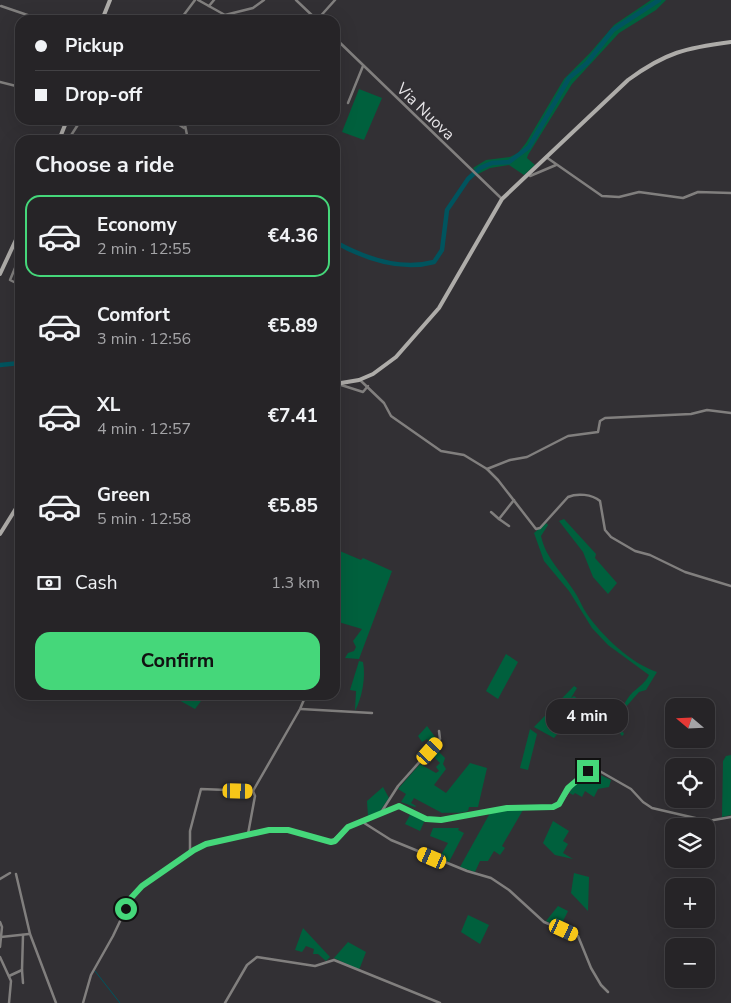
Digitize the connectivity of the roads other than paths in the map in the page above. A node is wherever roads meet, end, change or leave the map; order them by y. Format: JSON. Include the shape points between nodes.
{"nodes":[{"id":1,"x":110,"y":0,"type":"edge"},
{"id":2,"x":196,"y":0,"type":"edge"},
{"id":3,"x":214,"y":0,"type":"edge"},
{"id":4,"x":264,"y":0,"type":"edge"},
{"id":5,"x":296,"y":0,"type":"edge"},
{"id":6,"x":335,"y":0,"type":"edge"},
{"id":7,"x":1,"y":6,"type":"edge"},
{"id":8,"x":209,"y":6,"type":"junction"},
{"id":9,"x":27,"y":15,"type":"edge"},
{"id":10,"x":104,"y":15,"type":"edge"},
{"id":11,"x":184,"y":15,"type":"edge"},
{"id":12,"x":226,"y":15,"type":"joint"},
{"id":13,"x":312,"y":15,"type":"edge"},
{"id":14,"x":322,"y":15,"type":"edge"},
{"id":15,"x":731,"y":42,"type":"edge"},
{"id":16,"x":340,"y":43,"type":"edge"},
{"id":17,"x":363,"y":66,"type":"junction"},
{"id":18,"x":0,"y":82,"type":"edge"},
{"id":19,"x":15,"y":86,"type":"edge"},
{"id":20,"x":348,"y":103,"type":"dead end"},
{"id":21,"x":180,"y":125,"type":"edge"},
{"id":22,"x":184,"y":128,"type":"joint"},
{"id":23,"x":186,"y":135,"type":"edge"},
{"id":24,"x":546,"y":157,"type":"junction"},
{"id":25,"x":557,"y":165,"type":"junction"},
{"id":26,"x":530,"y":176,"type":"dead end"},
{"id":27,"x":731,"y":193,"type":"edge"},
{"id":28,"x":502,"y":199,"type":"junction"},
{"id":29,"x":15,"y":242,"type":"edge"},
{"id":30,"x":15,"y":268,"type":"edge"},
{"id":31,"x":0,"y":274,"type":"edge"},
{"id":32,"x":15,"y":282,"type":"edge"},
{"id":33,"x":359,"y":380,"type":"junction"},
{"id":34,"x":340,"y":383,"type":"edge"},
{"id":35,"x":340,"y":385,"type":"edge"},
{"id":36,"x":368,"y":386,"type":"junction"},
{"id":37,"x":731,"y":413,"type":"edge"},
{"id":38,"x":487,"y":469,"type":"junction"},
{"id":39,"x":514,"y":500,"type":"junction"},
{"id":40,"x":15,"y":510,"type":"edge"},
{"id":41,"x":491,"y":512,"type":"dead end"},
{"id":42,"x":499,"y":518,"type":"junction"},
{"id":43,"x":509,"y":526,"type":"dead end"},
{"id":44,"x":0,"y":534,"type":"edge"},
{"id":45,"x":731,"y":586,"type":"edge"},
{"id":46,"x":304,"y":700,"type":"edge"},
{"id":47,"x":300,"y":709,"type":"junction"},
{"id":48,"x":372,"y":713,"type":"dead end"},
{"id":49,"x":439,"y":731,"type":"dead end"},
{"id":50,"x":253,"y":791,"type":"junction"},
{"id":51,"x":381,"y":812,"type":"junction"},
{"id":52,"x":731,"y":817,"type":"edge"},
{"id":53,"x":361,"y":821,"type":"junction"},
{"id":54,"x":248,"y":834,"type":"junction"},
{"id":55,"x":190,"y":853,"type":"junction"},
{"id":56,"x":10,"y":873,"type":"dead end"},
{"id":57,"x":16,"y":874,"type":"dead end"},
{"id":58,"x":0,"y":880,"type":"edge"},
{"id":59,"x":0,"y":922,"type":"edge"},
{"id":60,"x":30,"y":934,"type":"junction"},
{"id":61,"x":23,"y":935,"type":"junction"},
{"id":62,"x":1,"y":937,"type":"edge"},
{"id":63,"x":0,"y":947,"type":"edge"},
{"id":64,"x":0,"y":957,"type":"edge"},
{"id":65,"x":0,"y":967,"type":"edge"},
{"id":66,"x":5,"y":967,"type":"junction"},
{"id":67,"x":22,"y":970,"type":"junction"},
{"id":68,"x":9,"y":976,"type":"junction"},
{"id":69,"x":23,"y":983,"type":"dead end"},
{"id":70,"x":608,"y":992,"type":"dead end"},
{"id":71,"x":9,"y":1003,"type":"edge"},
{"id":72,"x":56,"y":1003,"type":"edge"},
{"id":73,"x":83,"y":1003,"type":"edge"},
{"id":74,"x":225,"y":1003,"type":"edge"},
{"id":75,"x":440,"y":1003,"type":"edge"}],
"edges":[{"from":1,"to":10,"type":"main road"},
{"from":2,"to":8,"type":"street"},
{"from":2,"to":11,"type":"street"},
{"from":3,"to":8,"type":"street"},
{"from":4,"to":12,"type":"street","via":[[254,8]]},
{"from":5,"to":13,"type":"street"},
{"from":6,"to":14,"type":"street"},
{"from":7,"to":9,"type":"street"},
{"from":8,"to":12,"type":"street"},
{"from":15,"to":24,"type":"main road","via":[[685,48],[649,64]]},
{"from":16,"to":17,"type":"street","name":"Via Nuova"},
{"from":17,"to":20,"type":"street"},
{"from":17,"to":28,"type":"street","name":"Via Nuova"},
{"from":18,"to":19,"type":"street"},
{"from":21,"to":22,"type":"street"},
{"from":22,"to":23,"type":"street"},
{"from":24,"to":25,"type":"street"},
{"from":24,"to":28,"type":"main road"},
{"from":25,"to":26,"type":"street"},
{"from":25,"to":27,"type":"street","via":[[609,198],[639,192],[676,198],[698,192]]},
{"from":28,"to":33,"type":"main road","via":[[432,318],[389,363]]},
{"from":29,"to":31,"type":"main road"},
{"from":30,"to":32,"type":"street","via":[[10,280]]},
{"from":33,"to":34,"type":"main road"},
{"from":33,"to":36,"type":"street"},
{"from":35,"to":36,"type":"street","via":[[363,392]]},
{"from":36,"to":38,"type":"street","via":[[391,416],[441,451],[464,455]]},
{"from":37,"to":38,"type":"street","via":[[707,410],[691,414],[605,418],[600,420],[598,432],[568,436],[527,457]]},
{"from":38,"to":39,"type":"street"},
{"from":39,"to":42,"type":"street"},
{"from":39,"to":45,"type":"street","via":[[536,529],[568,497],[574,494],[593,496],[600,501],[605,530],[611,537],[685,572]]},
{"from":40,"to":44,"type":"main road"},
{"from":41,"to":42,"type":"street"},
{"from":42,"to":43,"type":"street"},
{"from":46,"to":47,"type":"street"},
{"from":47,"to":48,"type":"street"},
{"from":47,"to":50,"type":"street"},
{"from":49,"to":51,"type":"street","via":[[440,739],[398,786]]},
{"from":50,"to":54,"type":"street","via":[[255,796]]},
{"from":50,"to":55,"type":"street","via":[[202,789],[190,831]]},
{"from":51,"to":52,"type":"street","via":[[399,806],[426,819],[441,820],[507,808],[553,807],[559,804],[574,782],[596,769],[631,789],[652,808],[708,821]]},
{"from":51,"to":53,"type":"street"},
{"from":53,"to":54,"type":"street","via":[[348,827],[331,842],[280,830]]},
{"from":53,"to":70,"type":"street","via":[[391,840],[496,880],[544,922],[578,936],[591,968]]},
{"from":54,"to":55,"type":"street","via":[[206,844]]},
{"from":55,"to":73,"type":"street","via":[[142,886],[131,898],[91,975]]},
{"from":56,"to":58,"type":"street"},
{"from":57,"to":60,"type":"street"},
{"from":59,"to":62,"type":"street"},
{"from":60,"to":61,"type":"street"},
{"from":60,"to":72,"type":"street"},
{"from":61,"to":62,"type":"street"},
{"from":61,"to":67,"type":"street"},
{"from":62,"to":63,"type":"street"},
{"from":64,"to":66,"type":"street"},
{"from":65,"to":66,"type":"street"},
{"from":66,"to":68,"type":"street"},
{"from":67,"to":68,"type":"street"},
{"from":67,"to":69,"type":"street"},
{"from":68,"to":71,"type":"street"},
{"from":74,"to":75,"type":"street","via":[[247,965],[257,957],[315,966],[334,960]]}]}
